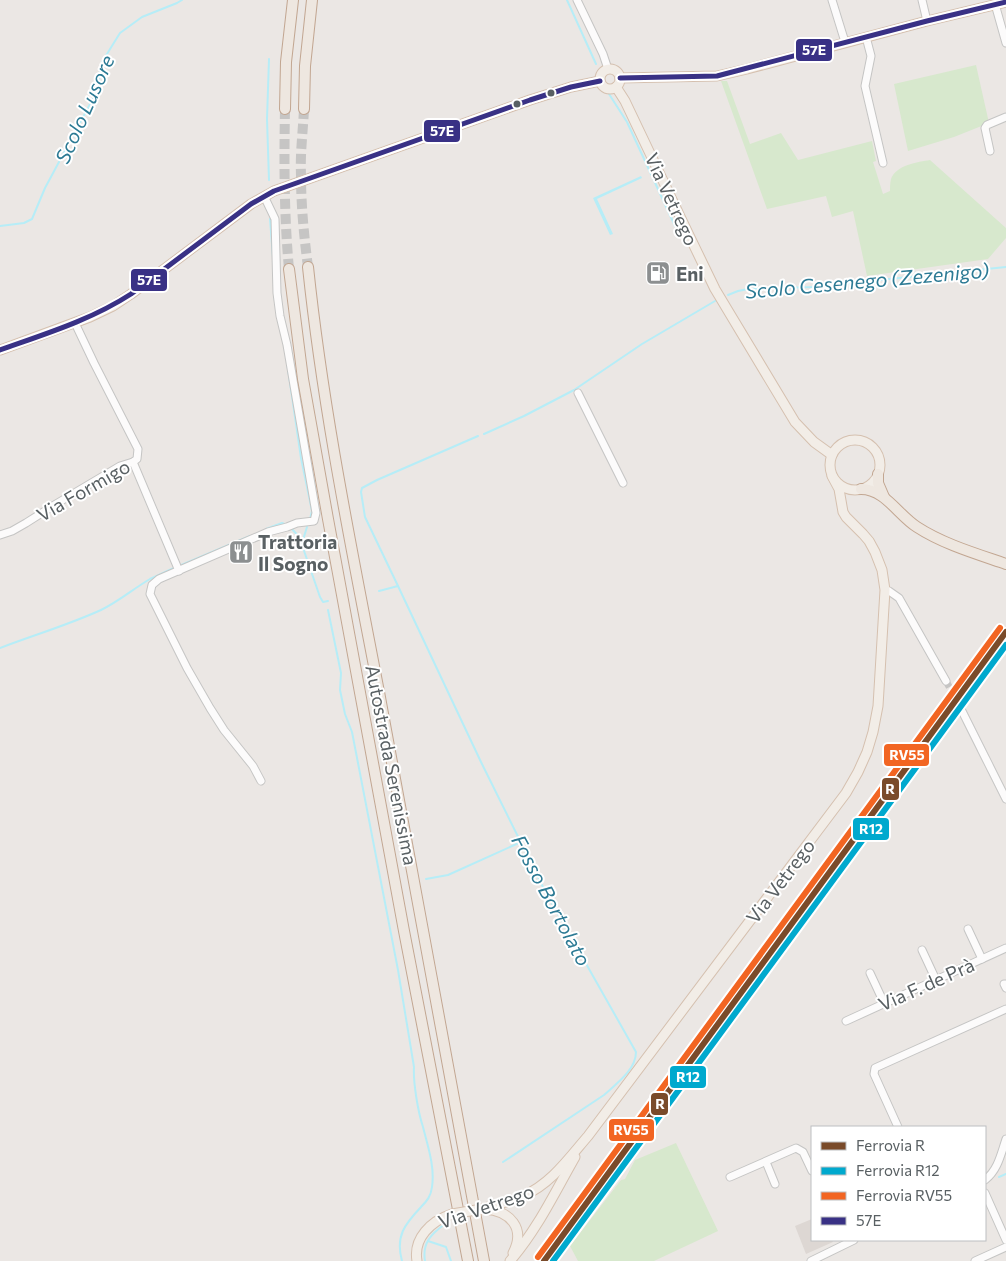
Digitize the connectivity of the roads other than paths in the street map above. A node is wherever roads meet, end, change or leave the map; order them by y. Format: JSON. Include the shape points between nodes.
{"nodes":[{"id":1,"x":293,"y":0,"type":"edge"},
{"id":2,"x":312,"y":0,"type":"edge"},
{"id":3,"x":578,"y":0,"type":"edge"},
{"id":4,"x":832,"y":0,"type":"edge"},
{"id":5,"x":922,"y":0,"type":"edge"},
{"id":6,"x":1006,"y":2,"type":"edge"},
{"id":7,"x":991,"y":3,"type":"edge"},
{"id":8,"x":927,"y":21,"type":"junction"},
{"id":9,"x":866,"y":37,"type":"junction"},
{"id":10,"x":845,"y":42,"type":"junction"},
{"id":11,"x":1006,"y":43,"type":"edge"},
{"id":12,"x":608,"y":69,"type":"junction"},
{"id":13,"x":600,"y":81,"type":"junction"},
{"id":14,"x":618,"y":82,"type":"junction"},
{"id":15,"x":284,"y":109,"type":"tunnel mouth"},
{"id":16,"x":304,"y":109,"type":"tunnel mouth"},
{"id":17,"x":1006,"y":117,"type":"edge"},
{"id":18,"x":990,"y":151,"type":"dead end"},
{"id":19,"x":883,"y":163,"type":"dead end"},
{"id":20,"x":264,"y":196,"type":"junction"},
{"id":21,"x":308,"y":267,"type":"tunnel mouth"},
{"id":22,"x":289,"y":269,"type":"tunnel mouth"},
{"id":23,"x":75,"y":323,"type":"junction"},
{"id":24,"x":0,"y":350,"type":"edge"},
{"id":25,"x":578,"y":393,"type":"dead end"},
{"id":26,"x":832,"y":454,"type":"junction"},
{"id":27,"x":133,"y":462,"type":"junction"},
{"id":28,"x":878,"y":474,"type":"junction"},
{"id":29,"x":832,"y":476,"type":"junction"},
{"id":30,"x":623,"y":483,"type":"dead end"},
{"id":31,"x":859,"y":489,"type":"junction"},
{"id":32,"x":884,"y":498,"type":"junction"},
{"id":33,"x":842,"y":506,"type":"junction"},
{"id":34,"x":0,"y":535,"type":"edge"},
{"id":35,"x":1006,"y":564,"type":"edge"},
{"id":36,"x":177,"y":568,"type":"junction"},
{"id":37,"x":884,"y":590,"type":"junction"},
{"id":38,"x":946,"y":681,"type":"tunnel mouth"},
{"id":39,"x":960,"y":707,"type":"tunnel mouth"},
{"id":40,"x":261,"y":781,"type":"dead end"},
{"id":41,"x":1003,"y":784,"type":"edge"},
{"id":42,"x":1006,"y":799,"type":"edge"},
{"id":43,"x":968,"y":929,"type":"dead end"},
{"id":44,"x":1004,"y":949,"type":"edge"},
{"id":45,"x":922,"y":950,"type":"dead end"},
{"id":46,"x":982,"y":958,"type":"junction"},
{"id":47,"x":1006,"y":958,"type":"edge"},
{"id":48,"x":870,"y":974,"type":"dead end"},
{"id":49,"x":936,"y":980,"type":"junction"},
{"id":50,"x":1006,"y":984,"type":"edge"},
{"id":51,"x":1006,"y":988,"type":"edge"},
{"id":52,"x":884,"y":1003,"type":"junction"},
{"id":53,"x":1006,"y":1009,"type":"edge"},
{"id":54,"x":846,"y":1021,"type":"dead end"},
{"id":55,"x":898,"y":1126,"type":"edge"},
{"id":56,"x":588,"y":1136,"type":"junction"},
{"id":57,"x":1006,"y":1139,"type":"edge"},
{"id":58,"x":810,"y":1160,"type":"edge"},
{"id":59,"x":766,"y":1162,"type":"junction"},
{"id":60,"x":730,"y":1177,"type":"dead end"},
{"id":61,"x":986,"y":1179,"type":"edge"},
{"id":62,"x":774,"y":1184,"type":"dead end"},
{"id":63,"x":986,"y":1195,"type":"edge"},
{"id":64,"x":482,"y":1208,"type":"junction"},
{"id":65,"x":1006,"y":1240,"type":"edge"},
{"id":66,"x":842,"y":1242,"type":"edge"},
{"id":67,"x":1006,"y":1247,"type":"edge"},
{"id":68,"x":417,"y":1261,"type":"edge"},
{"id":69,"x":468,"y":1261,"type":"edge"},
{"id":70,"x":484,"y":1261,"type":"edge"},
{"id":71,"x":509,"y":1261,"type":"edge"},
{"id":72,"x":811,"y":1261,"type":"edge"},
{"id":73,"x":976,"y":1261,"type":"edge"}],
"edges":[{"from":1,"to":15,"type":"highway"},
{"from":2,"to":16,"type":"highway"},
{"from":3,"to":12,"type":"street"},
{"from":4,"to":10,"type":"street"},
{"from":5,"to":8,"type":"street"},
{"from":6,"to":7,"type":"main road"},
{"from":7,"to":8,"type":"main road"},
{"from":7,"to":11,"type":"street"},
{"from":8,"to":9,"type":"main road"},
{"from":9,"to":10,"type":"main road"},
{"from":9,"to":19,"type":"street","via":[[871,56],[865,86]]},
{"from":10,"to":14,"type":"main road","via":[[717,76]]},
{"from":12,"to":13,"type":"main road","via":[[602,73]]},
{"from":12,"to":14,"type":"main road","via":[[620,75]]},
{"from":13,"to":14,"type":"main road","via":[[609,89]]},
{"from":13,"to":20,"type":"main road","via":[[530,100]]},
{"from":14,"to":26,"type":"main road","name":"Via Vetrego","via":[[727,310],[795,422],[814,442]]},
{"from":17,"to":18,"type":"street","via":[[985,128]]},
{"from":20,"to":23,"type":"main road","via":[[131,294]]},
{"from":20,"to":36,"type":"street","via":[[275,219],[280,316],[316,513],[314,521],[302,521],[268,532]]},
{"from":21,"to":70,"type":"highway","name":"Autostrada Serenissima","via":[[313,320],[346,515]]},
{"from":22,"to":69,"type":"highway","name":"Autostrada Serenissima","via":[[303,379],[329,528]]},
{"from":23,"to":24,"type":"main road"},
{"from":23,"to":27,"type":"street","name":"Via Formigo","via":[[138,449],[137,459]]},
{"from":25,"to":30,"type":"street"},
{"from":26,"to":28,"type":"main road","via":[[844,442],[862,441],[872,447],[878,457]]},
{"from":26,"to":29,"type":"main road","name":"Via Vetrego"},
{"from":27,"to":34,"type":"street","name":"Via Formigo","via":[[120,466],[19,527]]},
{"from":27,"to":36,"type":"street"},
{"from":28,"to":31,"type":"main road","via":[[870,485]]},
{"from":28,"to":32,"type":"highway"},
{"from":29,"to":31,"type":"main road","via":[[846,488]]},
{"from":29,"to":33,"type":"main road","name":"Via Vetrego","via":[[839,489]]},
{"from":31,"to":32,"type":"highway","via":[[872,490]]},
{"from":31,"to":33,"type":"main road","via":[[847,497]]},
{"from":32,"to":35,"type":"highway","via":[[928,534]]},
{"from":33,"to":37,"type":"main road","name":"Via Vetrego","via":[[846,517],[864,534],[875,552],[882,570]]},
{"from":36,"to":40,"type":"street","via":[[154,583],[152,598],[210,708]]},
{"from":37,"to":38,"type":"street","via":[[899,598]]},
{"from":37,"to":56,"type":"main road","name":"Via Vetrego","via":[[878,706],[867,752],[858,772],[846,793]]},
{"from":39,"to":41,"type":"street"},
{"from":41,"to":42,"type":"street"},
{"from":43,"to":46,"type":"street"},
{"from":44,"to":46,"type":"street","name":"Via F. de Prà"},
{"from":44,"to":47,"type":"street"},
{"from":45,"to":49,"type":"street"},
{"from":46,"to":49,"type":"street","name":"Via F. de Prà"},
{"from":48,"to":52,"type":"street"},
{"from":49,"to":52,"type":"street","name":"Via F. de Prà"},
{"from":50,"to":51,"type":"street"},
{"from":52,"to":54,"type":"street","name":"Via F. de Prà"},
{"from":53,"to":55,"type":"street","via":[[875,1068],[874,1074]]},
{"from":56,"to":64,"type":"main road","name":"Via Vetrego","via":[[556,1174],[538,1189]]},
{"from":56,"to":71,"type":"main road","name":"Via Vetrego","via":[[544,1213]]},
{"from":57,"to":61,"type":"street","via":[[995,1169]]},
{"from":58,"to":59,"type":"street","via":[[796,1148]]},
{"from":59,"to":60,"type":"street"},
{"from":59,"to":62,"type":"street"},
{"from":63,"to":65,"type":"street"},
{"from":64,"to":68,"type":"main road","name":"Via Vetrego","bridge":true,"via":[[452,1214],[435,1222],[419,1241]]},
{"from":64,"to":71,"type":"main road","via":[[501,1212],[515,1226],[518,1240]]},
{"from":66,"to":72,"type":"street"},
{"from":67,"to":73,"type":"street"}]}
